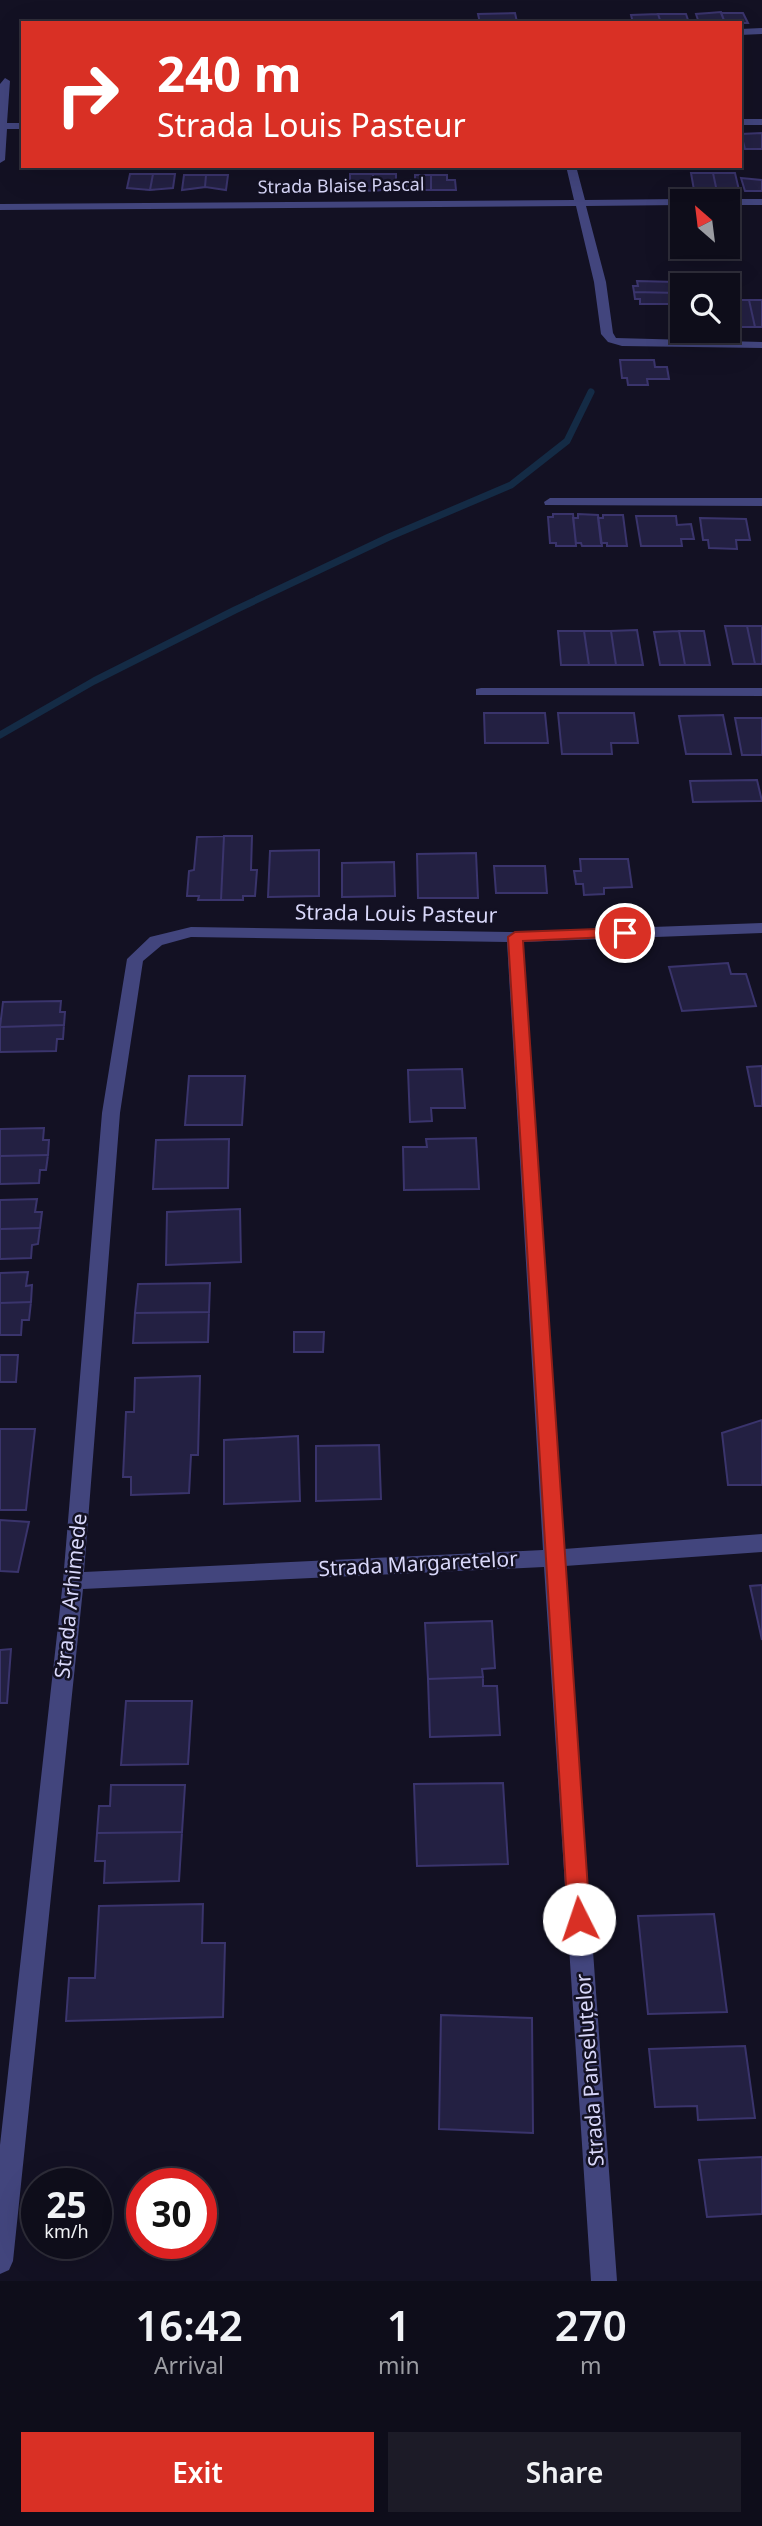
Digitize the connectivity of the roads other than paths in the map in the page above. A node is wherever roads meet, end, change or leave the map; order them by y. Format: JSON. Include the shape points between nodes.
{"nodes":[{"id":1,"x":762,"y":31,"type":"edge"},
{"id":2,"x":742,"y":32,"type":"edge"},
{"id":3,"x":5,"y":82,"type":"dead end"},
{"id":4,"x":742,"y":122,"type":"edge"},
{"id":5,"x":762,"y":122,"type":"edge"},
{"id":6,"x":2,"y":126,"type":"junction"},
{"id":7,"x":21,"y":126,"type":"edge"},
{"id":8,"x":0,"y":160,"type":"edge"},
{"id":9,"x":572,"y":168,"type":"edge"},
{"id":10,"x":581,"y":202,"type":"junction"},
{"id":11,"x":670,"y":202,"type":"edge"},
{"id":12,"x":740,"y":202,"type":"edge"},
{"id":13,"x":762,"y":202,"type":"edge"},
{"id":14,"x":0,"y":207,"type":"edge"},
{"id":15,"x":762,"y":345,"type":"edge"},
{"id":16,"x":550,"y":502,"type":"dead end"},
{"id":17,"x":762,"y":502,"type":"edge"},
{"id":18,"x":481,"y":692,"type":"dead end"},
{"id":19,"x":762,"y":692,"type":"edge"},
{"id":20,"x":762,"y":928,"type":"edge"},
{"id":21,"x":515,"y":937,"type":"junction"},
{"id":22,"x":156,"y":941,"type":"joint"},
{"id":23,"x":762,"y":1543,"type":"edge"},
{"id":24,"x":554,"y":1558,"type":"junction"},
{"id":25,"x":73,"y":1581,"type":"junction"},
{"id":26,"x":0,"y":2261,"type":"edge"},
{"id":27,"x":604,"y":2281,"type":"edge"}],
"edges":[{"from":1,"to":2,"type":"street"},
{"from":3,"to":6,"type":"street"},
{"from":4,"to":5,"type":"street"},
{"from":6,"to":7,"type":"street"},
{"from":6,"to":8,"type":"street"},
{"from":9,"to":10,"type":"street"},
{"from":10,"to":11,"type":"street","name":"Strada Blaise Pascal"},
{"from":10,"to":14,"type":"street","name":"Strada Blaise Pascal"},
{"from":10,"to":15,"type":"street","via":[[607,334],[612,340]]},
{"from":12,"to":13,"type":"street"},
{"from":16,"to":17,"type":"street"},
{"from":18,"to":19,"type":"street"},
{"from":20,"to":21,"type":"street","name":"Strada Louis Pasteur"},
{"from":21,"to":22,"type":"street","name":"Strada Louis Pasteur","via":[[191,932]]},
{"from":21,"to":24,"type":"street","name":"Strada Panseluțelor"},
{"from":22,"to":25,"type":"street","name":"Strada Arhimede","via":[[135,959],[111,1113]]},
{"from":23,"to":24,"type":"street","name":"Strada Margaretelor"},
{"from":24,"to":25,"type":"street","name":"Strada Margaretelor"},
{"from":24,"to":27,"type":"street","name":"Strada Panseluțelor"},
{"from":25,"to":26,"type":"street","name":"Strada Arhimede"}]}
